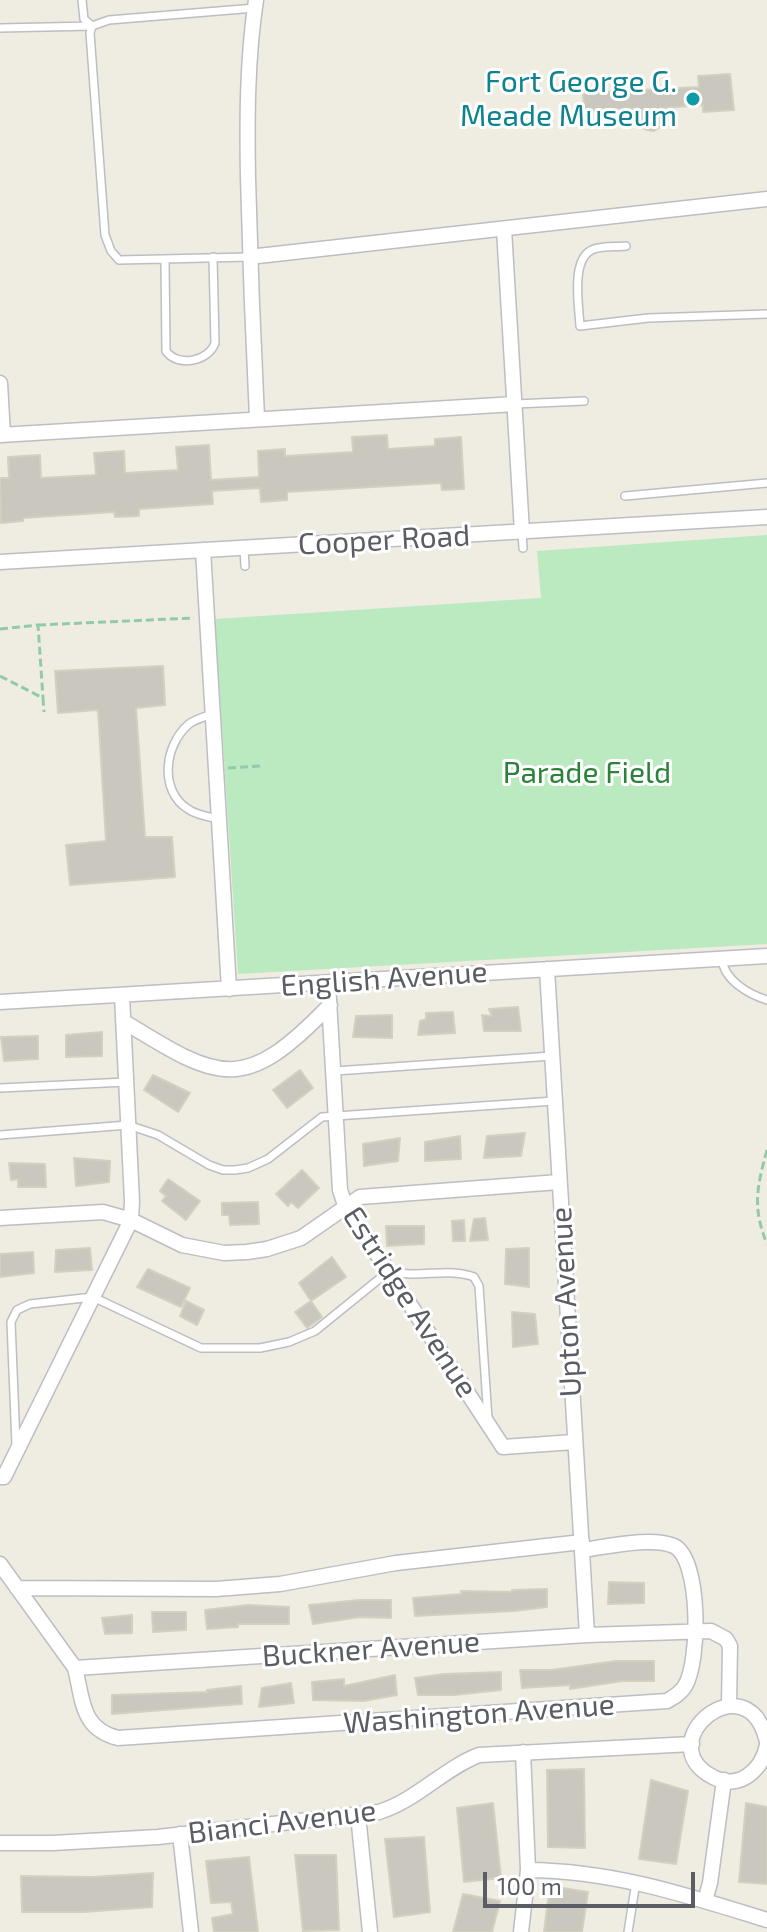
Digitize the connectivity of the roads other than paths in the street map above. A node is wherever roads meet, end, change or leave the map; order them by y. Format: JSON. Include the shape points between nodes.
{"nodes":[{"id":1,"x":82,"y":0,"type":"edge"},
{"id":2,"x":255,"y":4,"type":"edge"},
{"id":3,"x":92,"y":26,"type":"junction"},
{"id":4,"x":0,"y":28,"type":"edge"},
{"id":5,"x":767,"y":199,"type":"edge"},
{"id":6,"x":504,"y":229,"type":"junction"},
{"id":7,"x":626,"y":246,"type":"dead end"},
{"id":8,"x":213,"y":257,"type":"junction"},
{"id":9,"x":249,"y":257,"type":"junction"},
{"id":10,"x":165,"y":259,"type":"junction"},
{"id":11,"x":767,"y":314,"type":"edge"},
{"id":12,"x":0,"y":383,"type":"edge"},
{"id":13,"x":584,"y":401,"type":"dead end"},
{"id":14,"x":515,"y":404,"type":"junction"},
{"id":15,"x":257,"y":418,"type":"junction"},
{"id":16,"x":2,"y":435,"type":"edge"},
{"id":17,"x":767,"y":483,"type":"edge"},
{"id":18,"x":625,"y":496,"type":"dead end"},
{"id":19,"x":767,"y":517,"type":"edge"},
{"id":20,"x":522,"y":532,"type":"junction"},
{"id":21,"x":244,"y":548,"type":"junction"},
{"id":22,"x":523,"y":548,"type":"dead end"},
{"id":23,"x":203,"y":550,"type":"junction"},
{"id":24,"x":0,"y":562,"type":"edge"},
{"id":25,"x":245,"y":566,"type":"dead end"},
{"id":26,"x":212,"y":714,"type":"junction"},
{"id":27,"x":219,"y":819,"type":"junction"},
{"id":28,"x":767,"y":956,"type":"edge"},
{"id":29,"x":722,"y":959,"type":"junction"},
{"id":30,"x":547,"y":969,"type":"junction"},
{"id":31,"x":328,"y":983,"type":"junction"},
{"id":32,"x":229,"y":989,"type":"junction"},
{"id":33,"x":122,"y":996,"type":"junction"},
{"id":34,"x":767,"y":1000,"type":"edge"},
{"id":35,"x":0,"y":1002,"type":"edge"},
{"id":36,"x":330,"y":1005,"type":"junction"},
{"id":37,"x":123,"y":1021,"type":"junction"},
{"id":38,"x":552,"y":1056,"type":"junction"},
{"id":39,"x":335,"y":1071,"type":"junction"},
{"id":40,"x":126,"y":1082,"type":"junction"},
{"id":41,"x":0,"y":1088,"type":"edge"},
{"id":42,"x":554,"y":1101,"type":"junction"},
{"id":43,"x":337,"y":1115,"type":"junction"},
{"id":44,"x":128,"y":1125,"type":"junction"},
{"id":45,"x":0,"y":1135,"type":"edge"},
{"id":46,"x":559,"y":1182,"type":"junction"},
{"id":47,"x":345,"y":1205,"type":"junction"},
{"id":48,"x":0,"y":1218,"type":"edge"},
{"id":49,"x":131,"y":1220,"type":"junction"},
{"id":50,"x":389,"y":1271,"type":"junction"},
{"id":51,"x":93,"y":1297,"type":"junction"},
{"id":52,"x":488,"y":1423,"type":"junction"},
{"id":53,"x":574,"y":1442,"type":"junction"},
{"id":54,"x":16,"y":1451,"type":"junction"},
{"id":55,"x":0,"y":1477,"type":"edge"},
{"id":56,"x":582,"y":1546,"type":"junction"},
{"id":57,"x":0,"y":1564,"type":"edge"},
{"id":58,"x":17,"y":1588,"type":"junction"},
{"id":59,"x":695,"y":1630,"type":"junction"},
{"id":60,"x":587,"y":1635,"type":"junction"},
{"id":61,"x":75,"y":1668,"type":"junction"},
{"id":62,"x":729,"y":1706,"type":"junction"},
{"id":63,"x":692,"y":1744,"type":"junction"},
{"id":64,"x":767,"y":1746,"type":"edge"},
{"id":65,"x":523,"y":1752,"type":"junction"},
{"id":66,"x":724,"y":1780,"type":"junction"},
{"id":67,"x":358,"y":1815,"type":"junction"},
{"id":68,"x":180,"y":1834,"type":"junction"},
{"id":69,"x":0,"y":1843,"type":"edge"},
{"id":70,"x":528,"y":1870,"type":"junction"},
{"id":71,"x":636,"y":1882,"type":"junction"},
{"id":72,"x":705,"y":1901,"type":"junction"},
{"id":73,"x":767,"y":1920,"type":"edge"},
{"id":74,"x":191,"y":1932,"type":"edge"},
{"id":75,"x":370,"y":1932,"type":"edge"},
{"id":76,"x":521,"y":1932,"type":"edge"},
{"id":77,"x":628,"y":1932,"type":"edge"}],
"edges":[{"from":1,"to":3,"type":"lane","via":[[84,19]]},
{"from":2,"to":3,"type":"lane"},
{"from":2,"to":9,"type":"street","via":[[247,119]]},
{"from":3,"to":4,"type":"lane"},
{"from":3,"to":10,"type":"lane","via":[[105,235],[119,260]]},
{"from":5,"to":6,"type":"street"},
{"from":6,"to":9,"type":"street"},
{"from":6,"to":14,"type":"street"},
{"from":7,"to":11,"type":"lane","via":[[592,249],[581,259],[580,326]]},
{"from":8,"to":9,"type":"lane"},
{"from":8,"to":10,"type":"lane"},
{"from":8,"to":10,"type":"lane","via":[[212,352],[204,358],[178,360],[166,351]]},
{"from":9,"to":15,"type":"street"},
{"from":12,"to":16,"type":"street"},
{"from":13,"to":14,"type":"lane"},
{"from":14,"to":15,"type":"street"},
{"from":14,"to":20,"type":"street"},
{"from":15,"to":16,"type":"street"},
{"from":17,"to":18,"type":"lane"},
{"from":19,"to":20,"type":"street","name":"Cooper Road"},
{"from":20,"to":21,"type":"street","name":"Cooper Road"},
{"from":20,"to":22,"type":"lane"},
{"from":21,"to":23,"type":"street","name":"Cooper Road"},
{"from":21,"to":25,"type":"lane"},
{"from":23,"to":24,"type":"street","name":"Cooper Road"},
{"from":23,"to":26,"type":"street"},
{"from":26,"to":27,"type":"street"},
{"from":26,"to":27,"type":"lane","via":[[189,724],[171,752],[168,770],[180,803]]},
{"from":27,"to":32,"type":"street"},
{"from":28,"to":29,"type":"street","name":"English Avenue"},
{"from":29,"to":30,"type":"street","name":"English Avenue"},
{"from":29,"to":34,"type":"lane","via":[[731,979]]},
{"from":30,"to":31,"type":"street","name":"English Avenue"},
{"from":30,"to":38,"type":"street","name":"Upton Avenue"},
{"from":31,"to":32,"type":"street","name":"English Avenue"},
{"from":31,"to":36,"type":"street","name":"Estridge Avenue"},
{"from":32,"to":33,"type":"street","name":"English Avenue"},
{"from":33,"to":35,"type":"street","name":"English Avenue"},
{"from":33,"to":37,"type":"street"},
{"from":36,"to":37,"type":"street","via":[[281,1050],[240,1070],[189,1061]]},
{"from":36,"to":39,"type":"street","name":"Estridge Avenue"},
{"from":37,"to":40,"type":"street"},
{"from":38,"to":39,"type":"lane"},
{"from":38,"to":42,"type":"street","name":"Upton Avenue"},
{"from":39,"to":43,"type":"street","name":"Estridge Avenue"},
{"from":40,"to":41,"type":"lane"},
{"from":40,"to":44,"type":"street"},
{"from":42,"to":43,"type":"lane"},
{"from":42,"to":46,"type":"street","name":"Upton Avenue"},
{"from":43,"to":44,"type":"lane","via":[[322,1117],[268,1159],[235,1170],[209,1165],[158,1135]]},
{"from":43,"to":47,"type":"street","name":"Estridge Avenue"},
{"from":44,"to":45,"type":"lane"},
{"from":44,"to":49,"type":"street"},
{"from":46,"to":47,"type":"street","via":[[360,1197]]},
{"from":46,"to":53,"type":"street","name":"Upton Avenue"},
{"from":47,"to":49,"type":"street","via":[[301,1238],[247,1252],[182,1245]]},
{"from":47,"to":50,"type":"street","name":"Estridge Avenue"},
{"from":48,"to":49,"type":"street","via":[[103,1212]]},
{"from":49,"to":51,"type":"street"},
{"from":50,"to":51,"type":"lane","via":[[315,1331],[260,1348],[201,1348]]},
{"from":50,"to":52,"type":"street","name":"Estridge Avenue"},
{"from":50,"to":52,"type":"lane","via":[[474,1277],[479,1286]]},
{"from":51,"to":54,"type":"street"},
{"from":51,"to":54,"type":"lane","via":[[30,1304],[17,1310],[11,1322]]},
{"from":52,"to":53,"type":"street","name":"Estridge Avenue","via":[[503,1447]]},
{"from":53,"to":56,"type":"street","name":"Upton Avenue"},
{"from":54,"to":55,"type":"street"},
{"from":56,"to":58,"type":"street","name":"Washington Avenue","via":[[396,1563],[280,1584],[216,1589]]},
{"from":56,"to":59,"type":"street","name":"Washington Avenue","via":[[675,1546],[691,1570]]},
{"from":56,"to":60,"type":"street","name":"Upton Avenue"},
{"from":57,"to":58,"type":"street"},
{"from":58,"to":61,"type":"street"},
{"from":59,"to":60,"type":"street","name":"Buckner Avenue"},
{"from":59,"to":61,"type":"street","name":"Washington Avenue","via":[[685,1686],[667,1701],[118,1738],[92,1726]]},
{"from":59,"to":62,"type":"street","name":"Buckner Avenue","via":[[719,1633],[730,1646]]},
{"from":60,"to":61,"type":"street","name":"Buckner Avenue"},
{"from":62,"to":63,"type":"street","via":[[703,1717]]},
{"from":62,"to":64,"type":"street","via":[[756,1717]]},
{"from":63,"to":65,"type":"street","name":"Bianci Avenue"},
{"from":63,"to":66,"type":"street","via":[[703,1771]]},
{"from":64,"to":66,"type":"street","via":[[757,1770]]},
{"from":65,"to":67,"type":"street","name":"Bianci Avenue","via":[[479,1755],[395,1807]]},
{"from":65,"to":70,"type":"street"},
{"from":66,"to":72,"type":"street"},
{"from":67,"to":68,"type":"street","name":"Bianci Avenue"},
{"from":67,"to":75,"type":"street"},
{"from":68,"to":69,"type":"street","name":"Bianci Avenue"},
{"from":68,"to":74,"type":"street"},
{"from":70,"to":71,"type":"street","via":[[588,1872]]},
{"from":70,"to":76,"type":"street"},
{"from":71,"to":72,"type":"street"},
{"from":71,"to":77,"type":"lane"},
{"from":72,"to":73,"type":"street"}]}
